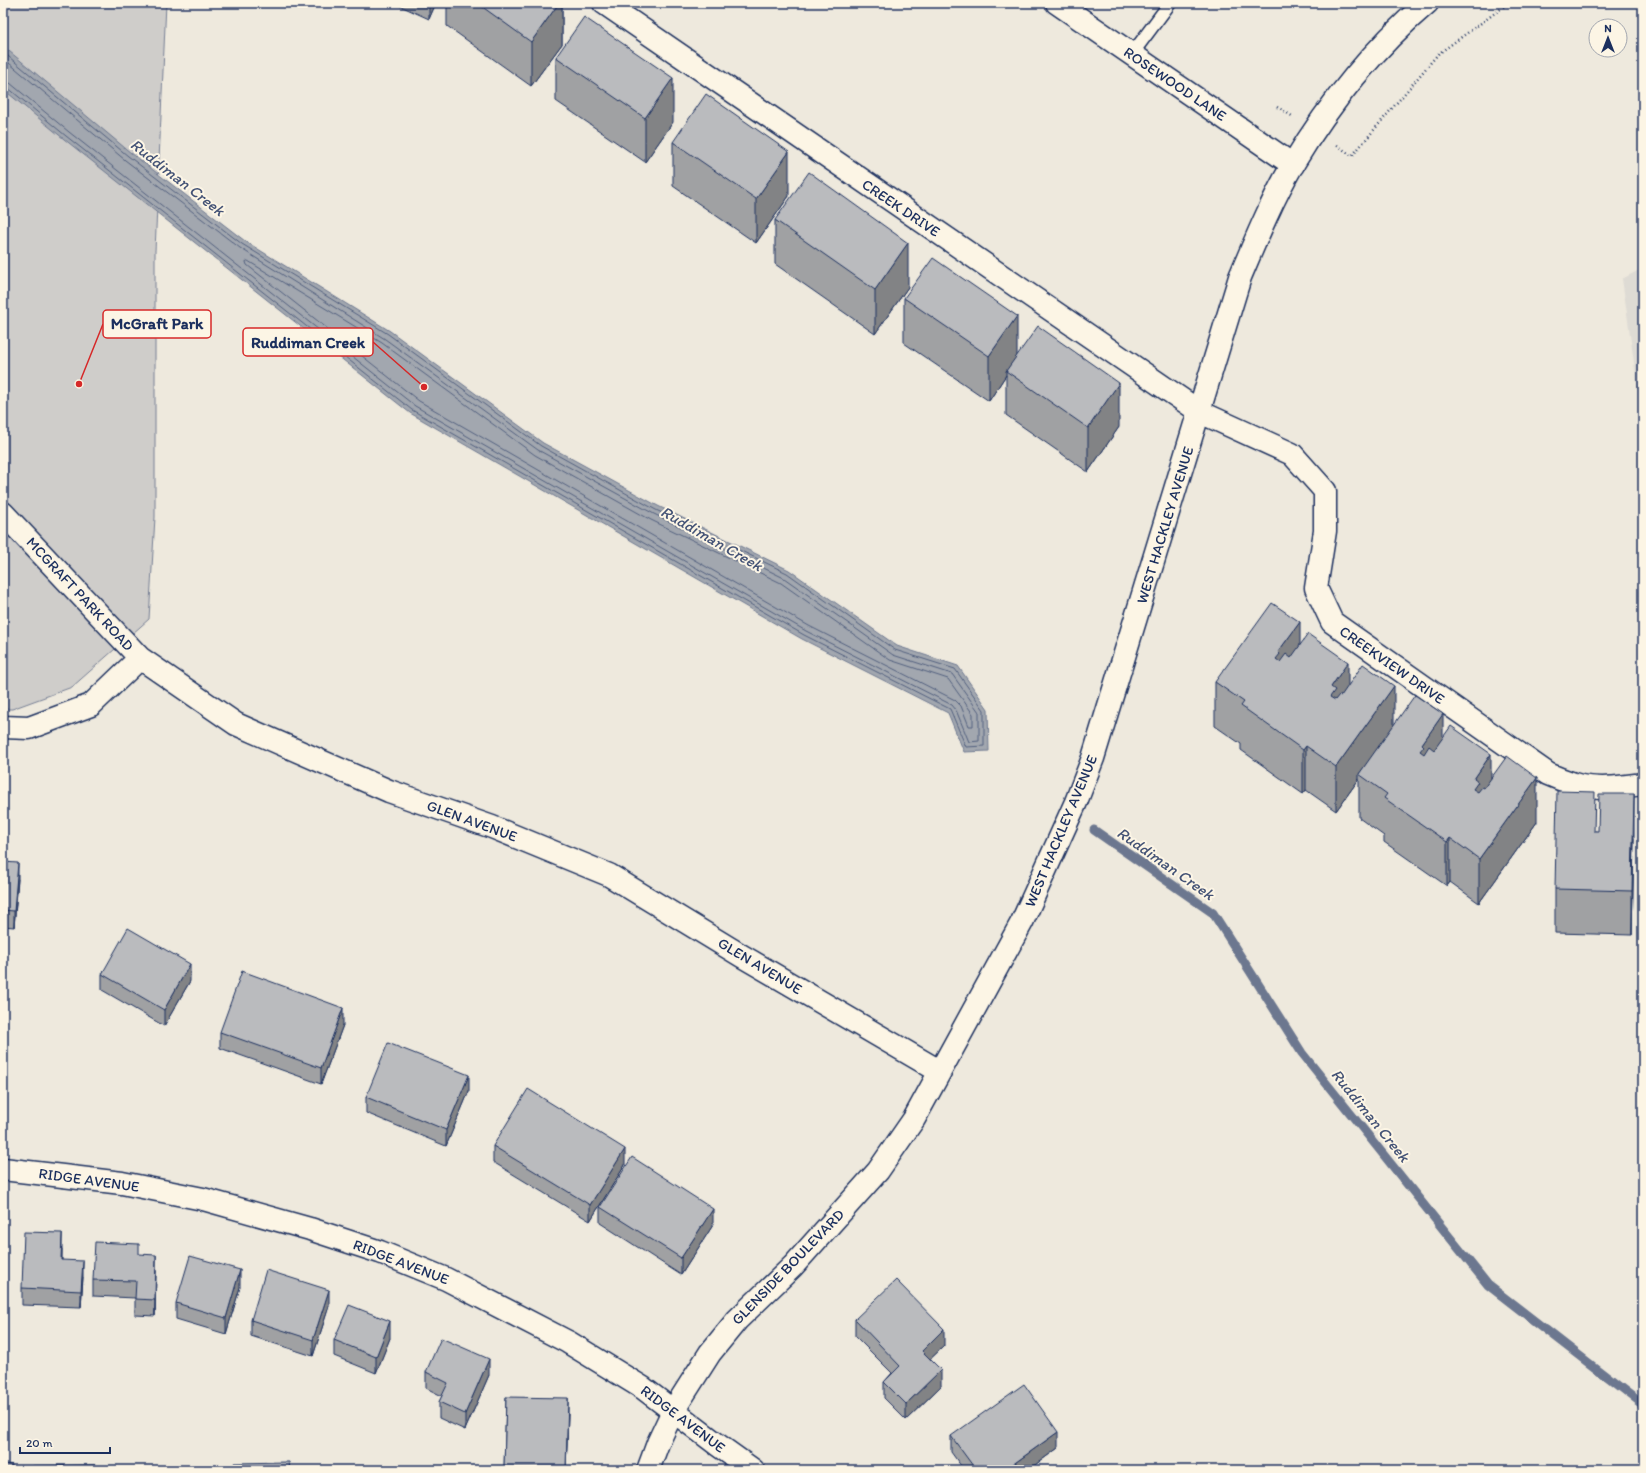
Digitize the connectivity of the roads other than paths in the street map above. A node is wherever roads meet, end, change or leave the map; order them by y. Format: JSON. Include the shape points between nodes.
{"nodes":[{"id":1,"x":604,"y":3,"type":"edge"},
{"id":2,"x":1057,"y":3,"type":"edge"},
{"id":3,"x":1170,"y":3,"type":"edge"},
{"id":4,"x":1426,"y":3,"type":"edge"},
{"id":5,"x":1132,"y":54,"type":"junction"},
{"id":6,"x":1293,"y":165,"type":"junction"},
{"id":7,"x":1200,"y":412,"type":"junction"},
{"id":8,"x":3,"y":513,"type":"edge"},
{"id":9,"x":140,"y":658,"type":"junction"},
{"id":10,"x":3,"y":727,"type":"edge"},
{"id":11,"x":1643,"y":784,"type":"edge"},
{"id":12,"x":939,"y":1071,"type":"junction"},
{"id":13,"x":3,"y":1169,"type":"edge"},
{"id":14,"x":673,"y":1411,"type":"junction"},
{"id":15,"x":648,"y":1470,"type":"edge"},
{"id":16,"x":753,"y":1470,"type":"edge"}],
"edges":[{"from":1,"to":7,"type":"street","name":"CREEK DRIVE"},
{"from":2,"to":5,"type":"street","name":"ROSEWOOD LANE"},
{"from":3,"to":5,"type":"lane"},
{"from":4,"to":6,"type":"street","name":"WEST HACKLEY AVENUE","via":[[1382,45],[1344,88]]},
{"from":5,"to":6,"type":"street","name":"ROSEWOOD LANE"},
{"from":6,"to":7,"type":"street","name":"WEST HACKLEY AVENUE","via":[[1266,216],[1240,277]]},
{"from":7,"to":11,"type":"street","name":"CREEKVIEW DRIVE","via":[[1292,454],[1325,491],[1325,531],[1316,588],[1332,622],[1548,774],[1576,785],[1596,788]]},
{"from":7,"to":12,"type":"street","name":"WEST HACKLEY AVENUE","via":[[1107,716],[1076,802],[1022,922]]},
{"from":8,"to":9,"type":"street","name":"MCGRAFT PARK ROAD"},
{"from":9,"to":10,"type":"street","via":[[90,705],[29,728]]},
{"from":9,"to":12,"type":"street","name":"GLEN AVENUE","via":[[236,724],[389,791],[492,827],[609,875]]},
{"from":12,"to":14,"type":"street","name":"GLENSIDE BOULEVARD","via":[[914,1119],[878,1171],[793,1266],[737,1320],[710,1353]]},
{"from":13,"to":14,"type":"street","name":"RIDGE AVENUE","via":[[122,1183],[203,1199],[380,1252],[446,1278],[568,1342],[643,1388]]},
{"from":14,"to":15,"type":"street","name":"GLENSIDE BOULEVARD"},
{"from":14,"to":16,"type":"street","name":"RIDGE AVENUE"}]}
